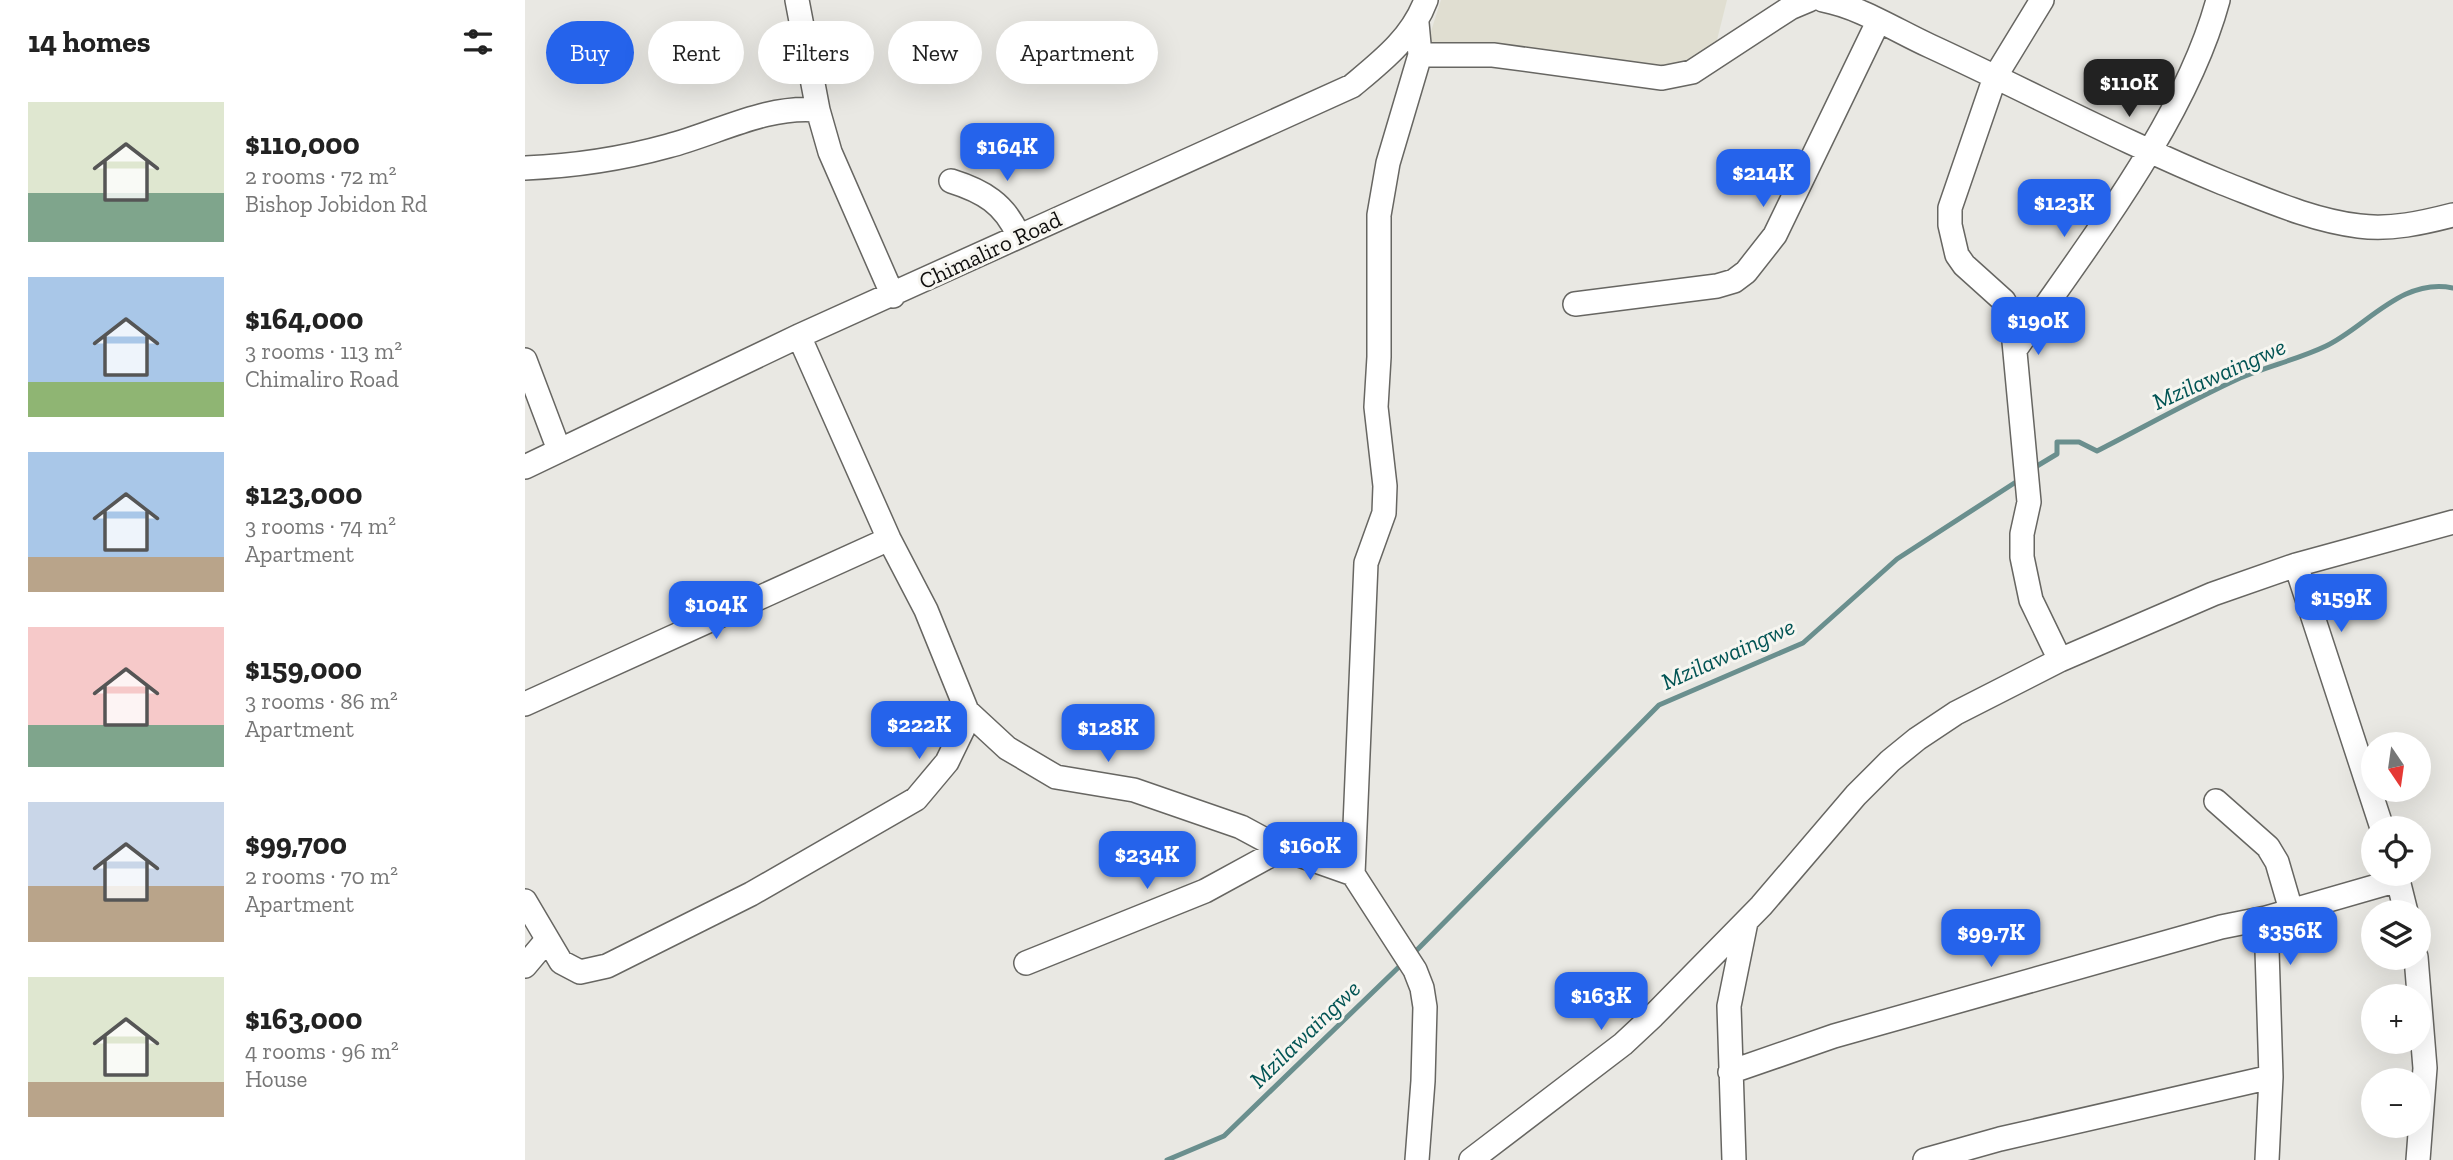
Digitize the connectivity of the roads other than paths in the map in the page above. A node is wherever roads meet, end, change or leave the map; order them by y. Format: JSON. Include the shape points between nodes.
{"nodes":[{"id":1,"x":797,"y":0,"type":"edge"},
{"id":2,"x":1426,"y":0,"type":"edge"},
{"id":3,"x":1808,"y":0,"type":"edge"},
{"id":4,"x":1823,"y":0,"type":"edge"},
{"id":5,"x":2042,"y":0,"type":"edge"},
{"id":6,"x":2218,"y":0,"type":"edge"},
{"id":7,"x":1869,"y":12,"type":"edge"},
{"id":8,"x":1417,"y":23,"type":"junction"},
{"id":9,"x":1420,"y":55,"type":"junction"},
{"id":10,"x":1995,"y":77,"type":"junction"},
{"id":11,"x":818,"y":110,"type":"junction"},
{"id":12,"x":2149,"y":153,"type":"junction"},
{"id":13,"x":525,"y":168,"type":"edge"},
{"id":14,"x":951,"y":181,"type":"dead end"},
{"id":15,"x":2453,"y":215,"type":"edge"},
{"id":16,"x":1018,"y":235,"type":"junction"},
{"id":17,"x":893,"y":296,"type":"junction"},
{"id":18,"x":1575,"y":304,"type":"dead end"},
{"id":19,"x":799,"y":336,"type":"junction"},
{"id":20,"x":2015,"y":350,"type":"junction"},
{"id":21,"x":525,"y":360,"type":"edge"},
{"id":22,"x":559,"y":450,"type":"junction"},
{"id":23,"x":525,"y":467,"type":"edge"},
{"id":24,"x":2453,"y":522,"type":"edge"},
{"id":25,"x":889,"y":539,"type":"junction"},
{"id":26,"x":2296,"y":565,"type":"junction"},
{"id":27,"x":2060,"y":660,"type":"junction"},
{"id":28,"x":525,"y":704,"type":"edge"},
{"id":29,"x":967,"y":711,"type":"junction"},
{"id":30,"x":2216,"y":801,"type":"dead end"},
{"id":31,"x":2378,"y":816,"type":"edge"},
{"id":32,"x":1282,"y":849,"type":"junction"},
{"id":33,"x":1353,"y":874,"type":"junction"},
{"id":34,"x":2366,"y":886,"type":"edge"},
{"id":35,"x":525,"y":901,"type":"edge"},
{"id":36,"x":2291,"y":910,"type":"junction"},
{"id":37,"x":2266,"y":918,"type":"junction"},
{"id":38,"x":1746,"y":922,"type":"junction"},
{"id":39,"x":546,"y":941,"type":"junction"},
{"id":40,"x":1026,"y":963,"type":"dead end"},
{"id":41,"x":525,"y":966,"type":"edge"},
{"id":42,"x":2417,"y":970,"type":"edge"},
{"id":43,"x":1730,"y":1072,"type":"junction"},
{"id":44,"x":2271,"y":1077,"type":"junction"},
{"id":45,"x":1417,"y":1160,"type":"edge"},
{"id":46,"x":1471,"y":1160,"type":"edge"},
{"id":47,"x":1734,"y":1160,"type":"edge"},
{"id":48,"x":1925,"y":1160,"type":"edge"},
{"id":49,"x":2267,"y":1160,"type":"edge"},
{"id":50,"x":2419,"y":1160,"type":"edge"}],
"edges":[{"from":1,"to":11,"type":"street"},
{"from":2,"to":8,"type":"street","name":"Chimaliro Road"},
{"from":3,"to":9,"type":"street","via":[[1700,67],[1663,78],[1493,55]]},
{"from":4,"to":7,"type":"street"},
{"from":5,"to":10,"type":"street"},
{"from":6,"to":12,"type":"street","via":[[2200,51]]},
{"from":7,"to":10,"type":"street"},
{"from":7,"to":18,"type":"street","via":[[1775,235],[1746,272],[1717,286]]},
{"from":8,"to":9,"type":"street"},
{"from":8,"to":16,"type":"street","name":"Chimaliro Road","via":[[1388,57],[1352,86]]},
{"from":9,"to":33,"type":"street","via":[[1388,163],[1379,215],[1375,407],[1384,513],[1366,563]]},
{"from":10,"to":12,"type":"street"},
{"from":10,"to":20,"type":"street","via":[[1954,195],[1950,225],[1957,255],[2009,310]]},
{"from":11,"to":13,"type":"street","via":[[766,114],[625,157]]},
{"from":11,"to":17,"type":"street","via":[[844,187]]},
{"from":12,"to":15,"type":"street","via":[[2320,219],[2360,226],[2403,226]]},
{"from":12,"to":20,"type":"street"},
{"from":14,"to":16,"type":"street","via":[[999,204]]},
{"from":16,"to":17,"type":"street","name":"Chimaliro Road"},
{"from":17,"to":19,"type":"street","name":"Chimaliro Road"},
{"from":19,"to":22,"type":"street","name":"Chimaliro Road"},
{"from":19,"to":25,"type":"street"},
{"from":20,"to":27,"type":"street","via":[[2029,502],[2022,557],[2031,600]]},
{"from":21,"to":22,"type":"street"},
{"from":22,"to":23,"type":"street","name":"Chimaliro Road"},
{"from":24,"to":26,"type":"street"},
{"from":25,"to":28,"type":"street"},
{"from":25,"to":29,"type":"street","via":[[926,610]]},
{"from":26,"to":27,"type":"street","via":[[2213,594]]},
{"from":26,"to":31,"type":"street"},
{"from":27,"to":38,"type":"street","via":[[1956,713],[1890,761]]},
{"from":29,"to":32,"type":"street","via":[[1007,748],[1056,777],[1135,790],[1241,827]]},
{"from":29,"to":39,"type":"street","via":[[947,762],[916,799],[751,894],[607,966],[580,972],[561,962]]},
{"from":30,"to":36,"type":"street","via":[[2268,847]]},
{"from":32,"to":33,"type":"street"},
{"from":32,"to":40,"type":"street","via":[[1205,891]]},
{"from":33,"to":45,"type":"street","via":[[1422,988],[1424,1069]]},
{"from":34,"to":36,"type":"street"},
{"from":35,"to":39,"type":"street"},
{"from":36,"to":37,"type":"street"},
{"from":37,"to":43,"type":"street","via":[[1834,1036]]},
{"from":37,"to":44,"type":"street"},
{"from":38,"to":43,"type":"street","via":[[1729,1006]]},
{"from":38,"to":46,"type":"street","via":[[1623,1044]]},
{"from":39,"to":41,"type":"street"},
{"from":42,"to":50,"type":"street","via":[[2425,1068]]},
{"from":43,"to":47,"type":"street"},
{"from":44,"to":48,"type":"street"},
{"from":44,"to":49,"type":"street"}]}
